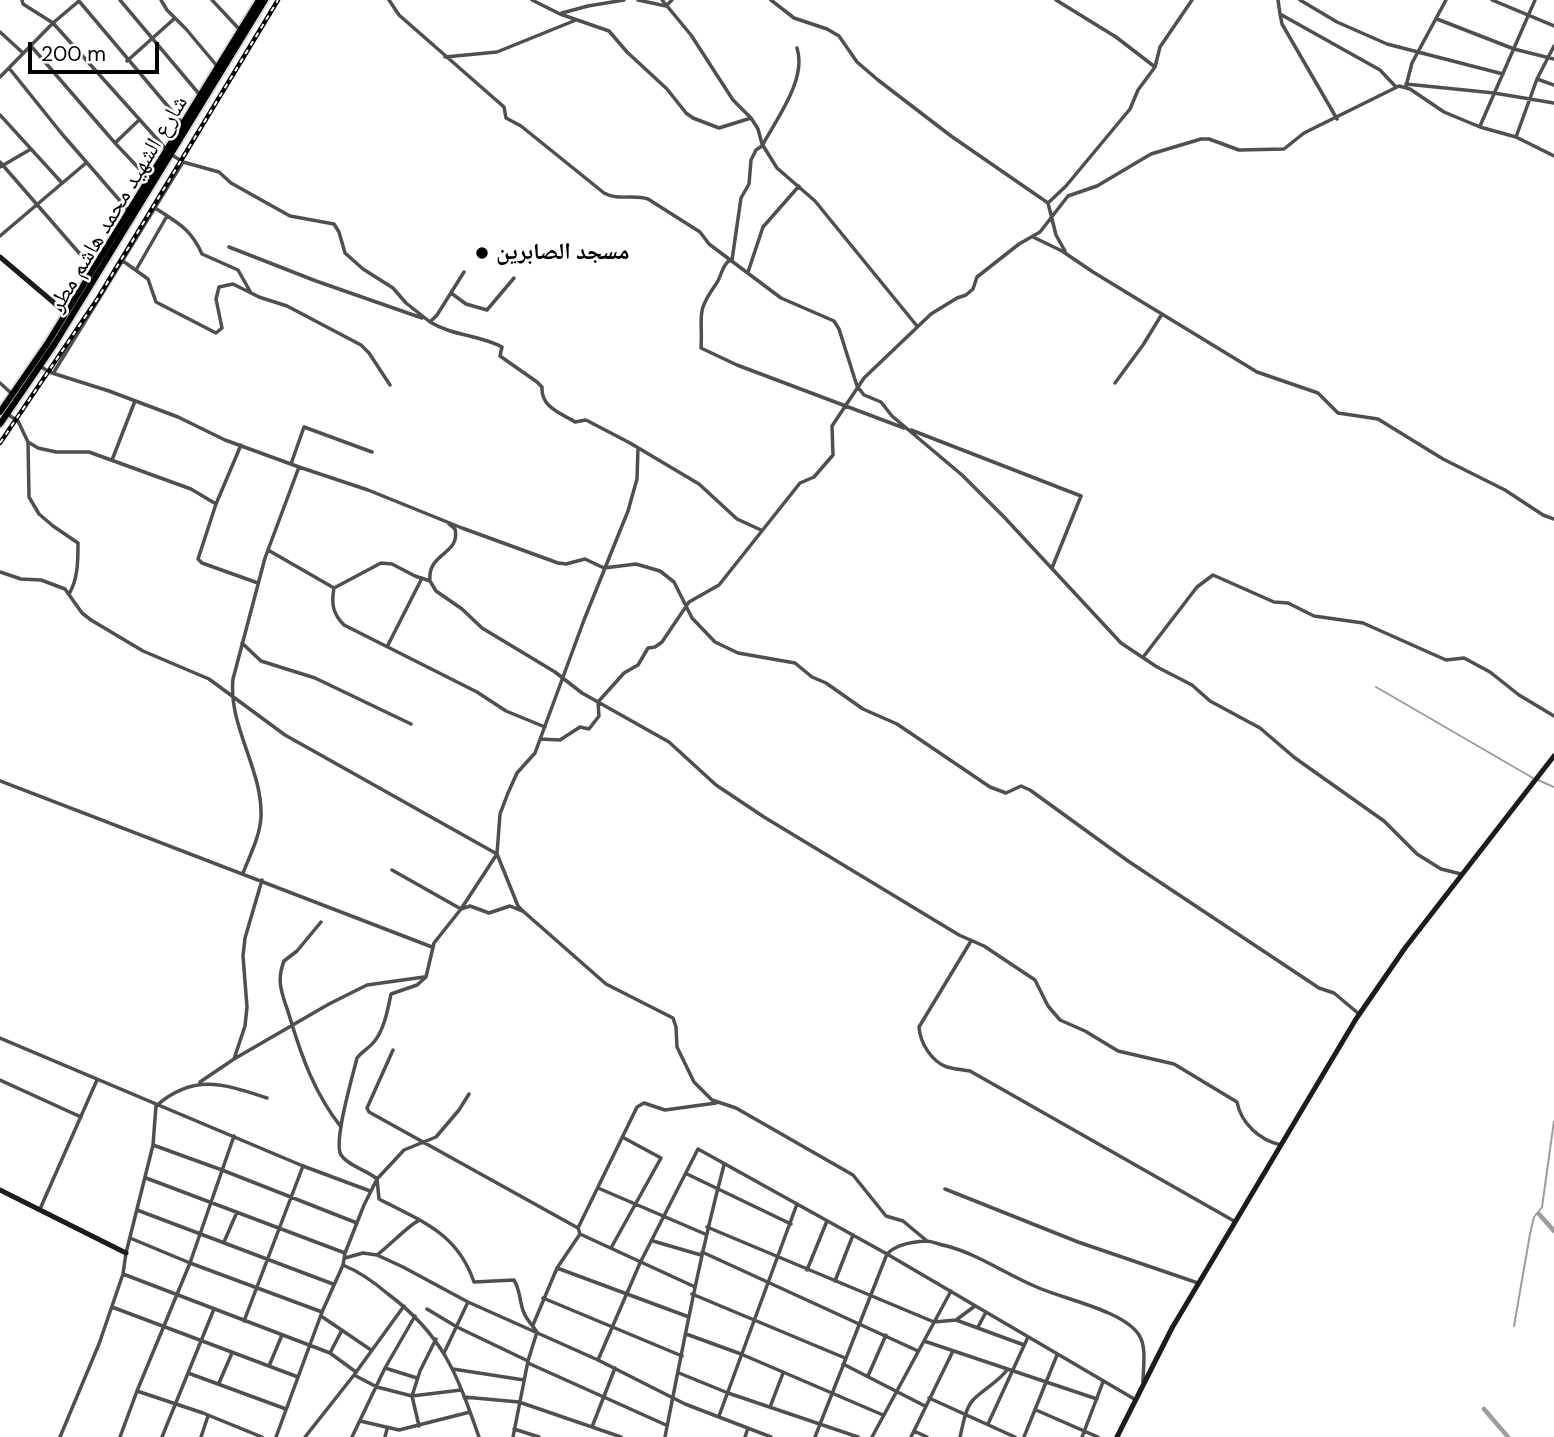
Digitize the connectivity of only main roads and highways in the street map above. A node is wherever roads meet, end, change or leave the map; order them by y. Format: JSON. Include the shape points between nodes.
{"nodes":[{"id":1,"x":258,"y":0,"type":"edge"},
{"id":2,"x":265,"y":0,"type":"edge"},
{"id":3,"x":168,"y":151,"type":"junction"},
{"id":4,"x":140,"y":197,"type":"junction"},
{"id":5,"x":4,"y":413,"type":"edge"},
{"id":6,"x":0,"y":424,"type":"edge"}],
"edges":[{"from":1,"to":3,"type":"main road","name":"شارع الشهيد محمد هاشم مطر"},
{"from":2,"to":3,"type":"main road","name":"شارع الشهيد محمد هاشم مطر"},
{"from":3,"to":4,"type":"main road","name":"شارع الشهيد محمد هاشم مطر"},
{"from":3,"to":4,"type":"main road","name":"شارع الشهيد محمد هاشم مطر"},
{"from":4,"to":5,"type":"main road","name":"شارع الشهيد محمد هاشم مطر","via":[[40,366]]},
{"from":4,"to":5,"type":"main road","name":"شارع الشهيد محمد هاشم مطر"},
{"from":5,"to":6,"type":"main road","name":"شارع الشهيد محمد هاشم مطر"}]}
